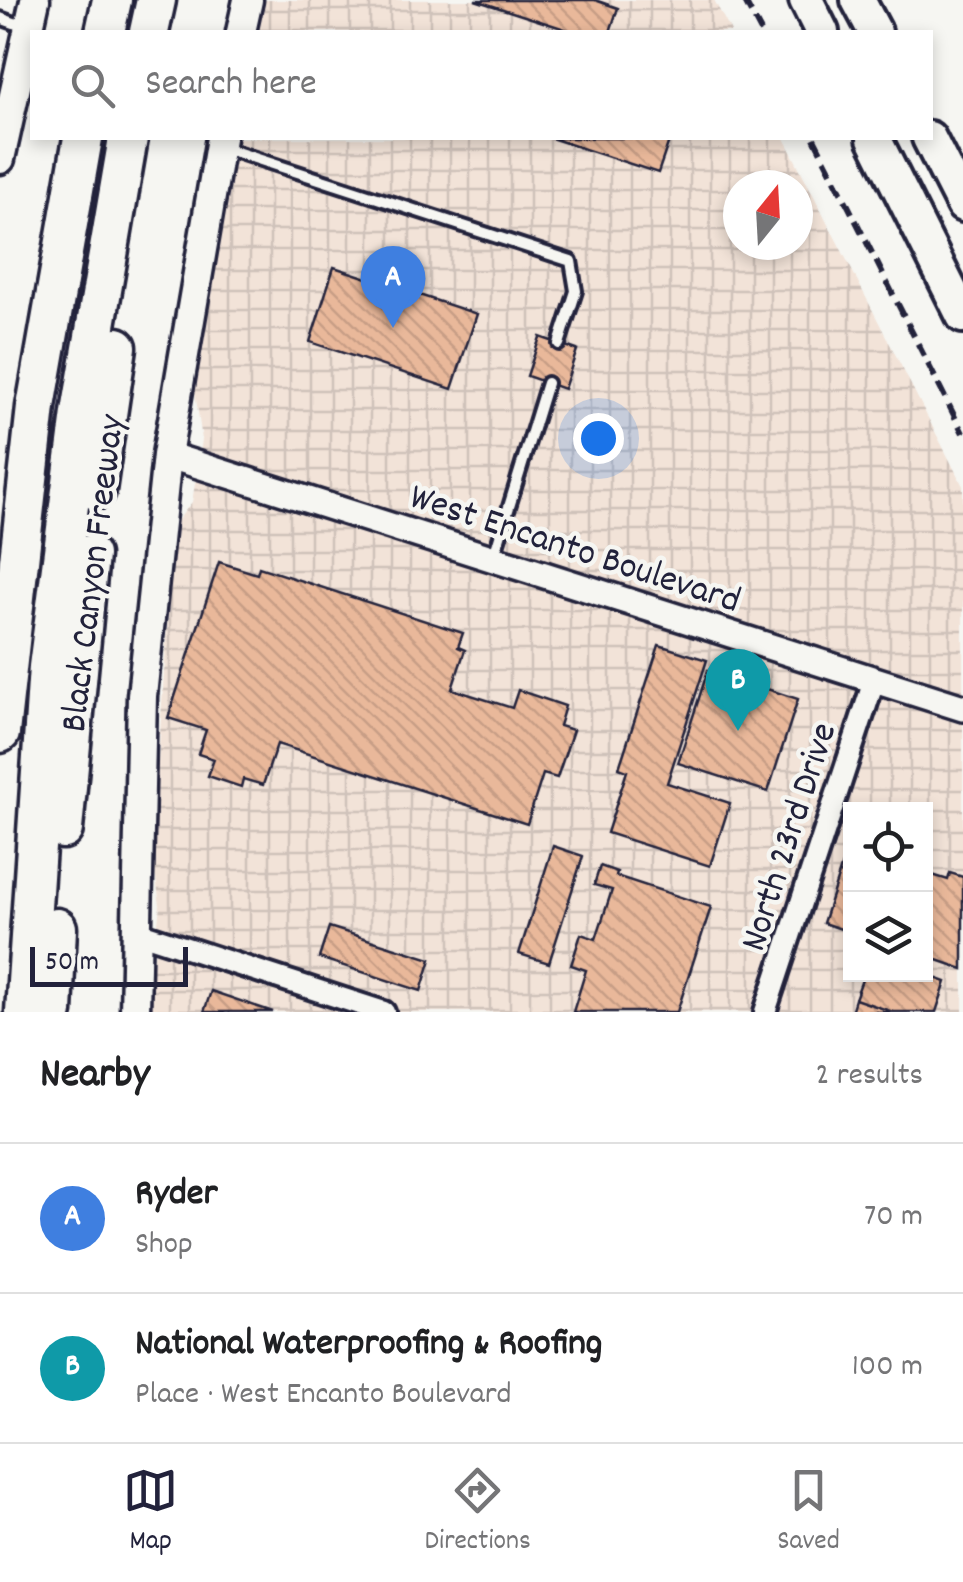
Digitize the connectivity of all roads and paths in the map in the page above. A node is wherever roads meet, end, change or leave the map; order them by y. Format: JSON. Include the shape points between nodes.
{"nodes":[{"id":1,"x":35,"y":0,"type":"edge"},
{"id":2,"x":110,"y":0,"type":"edge"},
{"id":3,"x":156,"y":0,"type":"edge"},
{"id":4,"x":182,"y":0,"type":"edge"},
{"id":5,"x":248,"y":0,"type":"edge"},
{"id":6,"x":806,"y":0,"type":"edge"},
{"id":7,"x":858,"y":0,"type":"edge"},
{"id":8,"x":0,"y":18,"type":"edge"},
{"id":9,"x":29,"y":28,"type":"junction"},
{"id":10,"x":104,"y":30,"type":"edge"},
{"id":11,"x":149,"y":30,"type":"edge"},
{"id":12,"x":176,"y":30,"type":"edge"},
{"id":13,"x":241,"y":30,"type":"edge"},
{"id":14,"x":821,"y":30,"type":"edge"},
{"id":15,"x":874,"y":30,"type":"edge"},
{"id":16,"x":83,"y":140,"type":"edge"},
{"id":17,"x":128,"y":140,"type":"edge"},
{"id":18,"x":154,"y":140,"type":"edge"},
{"id":19,"x":875,"y":140,"type":"edge"},
{"id":20,"x":929,"y":140,"type":"edge"},
{"id":21,"x":220,"y":142,"type":"edge"},
{"id":22,"x":0,"y":159,"type":"edge"},
{"id":23,"x":963,"y":205,"type":"edge"},
{"id":24,"x":963,"y":316,"type":"edge"},
{"id":25,"x":559,"y":344,"type":"dead end"},
{"id":26,"x":547,"y":383,"type":"dead end"},
{"id":27,"x":167,"y":455,"type":"junction"},
{"id":28,"x":493,"y":559,"type":"junction"},
{"id":29,"x":874,"y":681,"type":"junction"},
{"id":30,"x":963,"y":708,"type":"edge"},
{"id":31,"x":0,"y":733,"type":"edge"},
{"id":32,"x":137,"y":932,"type":"junction"},
{"id":33,"x":55,"y":1000,"type":"edge"},
{"id":34,"x":25,"y":1012,"type":"edge"},
{"id":35,"x":136,"y":1012,"type":"edge"},
{"id":36,"x":384,"y":1012,"type":"edge"},
{"id":37,"x":765,"y":1012,"type":"edge"}],
"edges":[{"from":1,"to":9,"type":"main road"},
{"from":2,"to":10,"type":"highway"},
{"from":3,"to":11,"type":"highway"},
{"from":4,"to":12,"type":"highway"},
{"from":5,"to":13,"type":"main road"},
{"from":6,"to":14,"type":"main road"},
{"from":7,"to":15,"type":"main road"},
{"from":8,"to":9,"type":"lane"},
{"from":9,"to":22,"type":"main road"},
{"from":16,"to":31,"type":"highway","name":"Black Canyon Freeway","via":[[36,407]]},
{"from":17,"to":34,"type":"highway","via":[[80,413],[48,668]]},
{"from":18,"to":33,"type":"highway","name":"Black Canyon Freeway","via":[[77,649]]},
{"from":19,"to":24,"type":"main road"},
{"from":20,"to":23,"type":"main road"},
{"from":21,"to":25,"type":"lane","via":[[571,261],[576,291]]},
{"from":21,"to":27,"type":"main road"},
{"from":26,"to":28,"type":"lane"},
{"from":27,"to":28,"type":"street","name":"West Encanto Boulevard"},
{"from":27,"to":32,"type":"main road","via":[[142,696]]},
{"from":28,"to":29,"type":"street","name":"West Encanto Boulevard"},
{"from":29,"to":30,"type":"street","name":"West Encanto Boulevard"},
{"from":29,"to":37,"type":"street","name":"North 23rd Drive"},
{"from":32,"to":35,"type":"main road"},
{"from":32,"to":36,"type":"street"}]}
